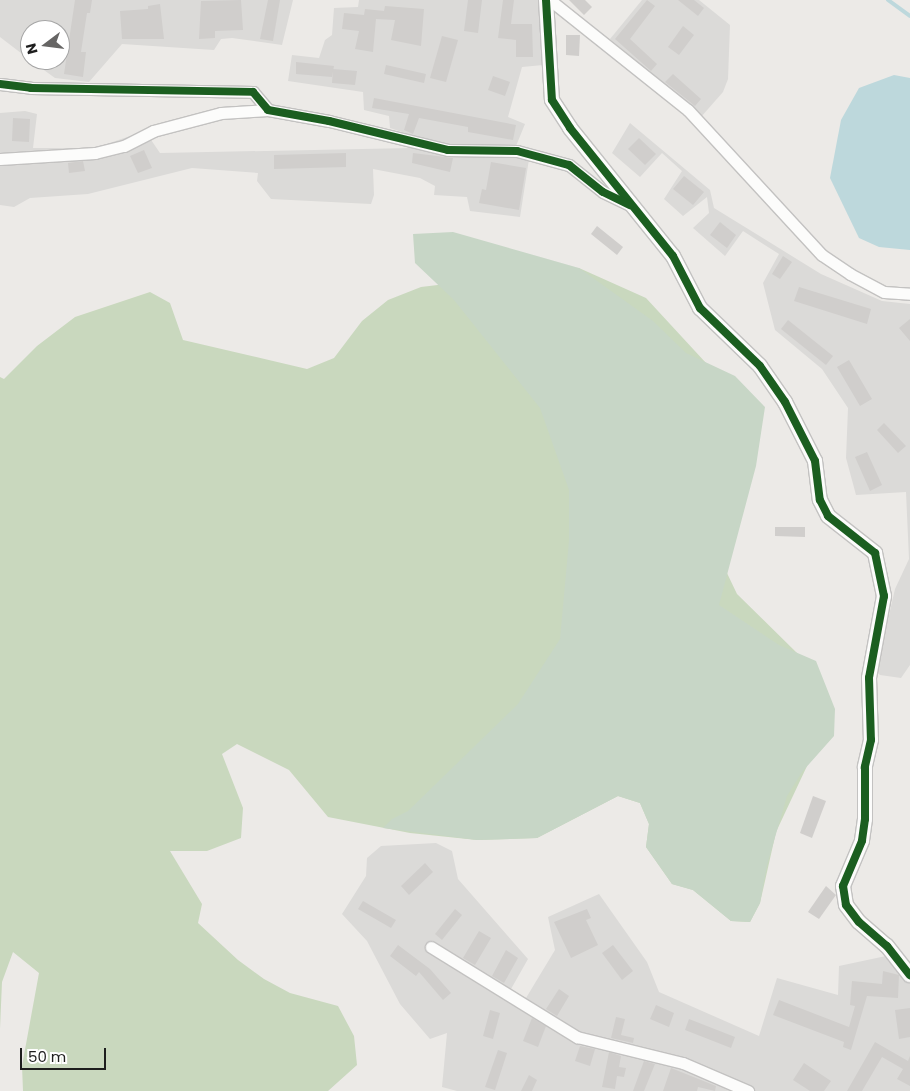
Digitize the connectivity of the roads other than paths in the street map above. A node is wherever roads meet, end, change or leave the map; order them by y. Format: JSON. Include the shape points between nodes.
{"nodes":[{"id":1,"x":546,"y":0,"type":"edge"},
{"id":2,"x":550,"y":0,"type":"edge"},
{"id":3,"x":0,"y":84,"type":"edge"},
{"id":4,"x":268,"y":110,"type":"junction"},
{"id":5,"x":0,"y":159,"type":"edge"},
{"id":6,"x":630,"y":205,"type":"junction"},
{"id":7,"x":910,"y":294,"type":"edge"},
{"id":8,"x":431,"y":947,"type":"dead end"},
{"id":9,"x":910,"y":975,"type":"edge"},
{"id":10,"x":748,"y":1091,"type":"edge"}],
"edges":[{"from":1,"to":6,"type":"street","via":[[552,100]]},
{"from":2,"to":7,"type":"street","via":[[688,110],[822,255],[884,292]]},
{"from":3,"to":4,"type":"street","via":[[31,88],[253,92]]},
{"from":4,"to":5,"type":"street","via":[[221,113],[153,131],[124,146],[95,153]]},
{"from":4,"to":6,"type":"street","via":[[448,150],[517,151],[569,165],[603,192]]},
{"from":6,"to":9,"type":"street","via":[[673,256],[700,308],[760,366],[786,402],[815,462],[820,500],[828,516],[875,553],[884,596],[870,678],[871,732],[864,767],[865,819],[862,841],[843,886],[846,905],[854,916],[886,946]]},
{"from":8,"to":10,"type":"street","via":[[577,1037],[682,1063]]}]}
